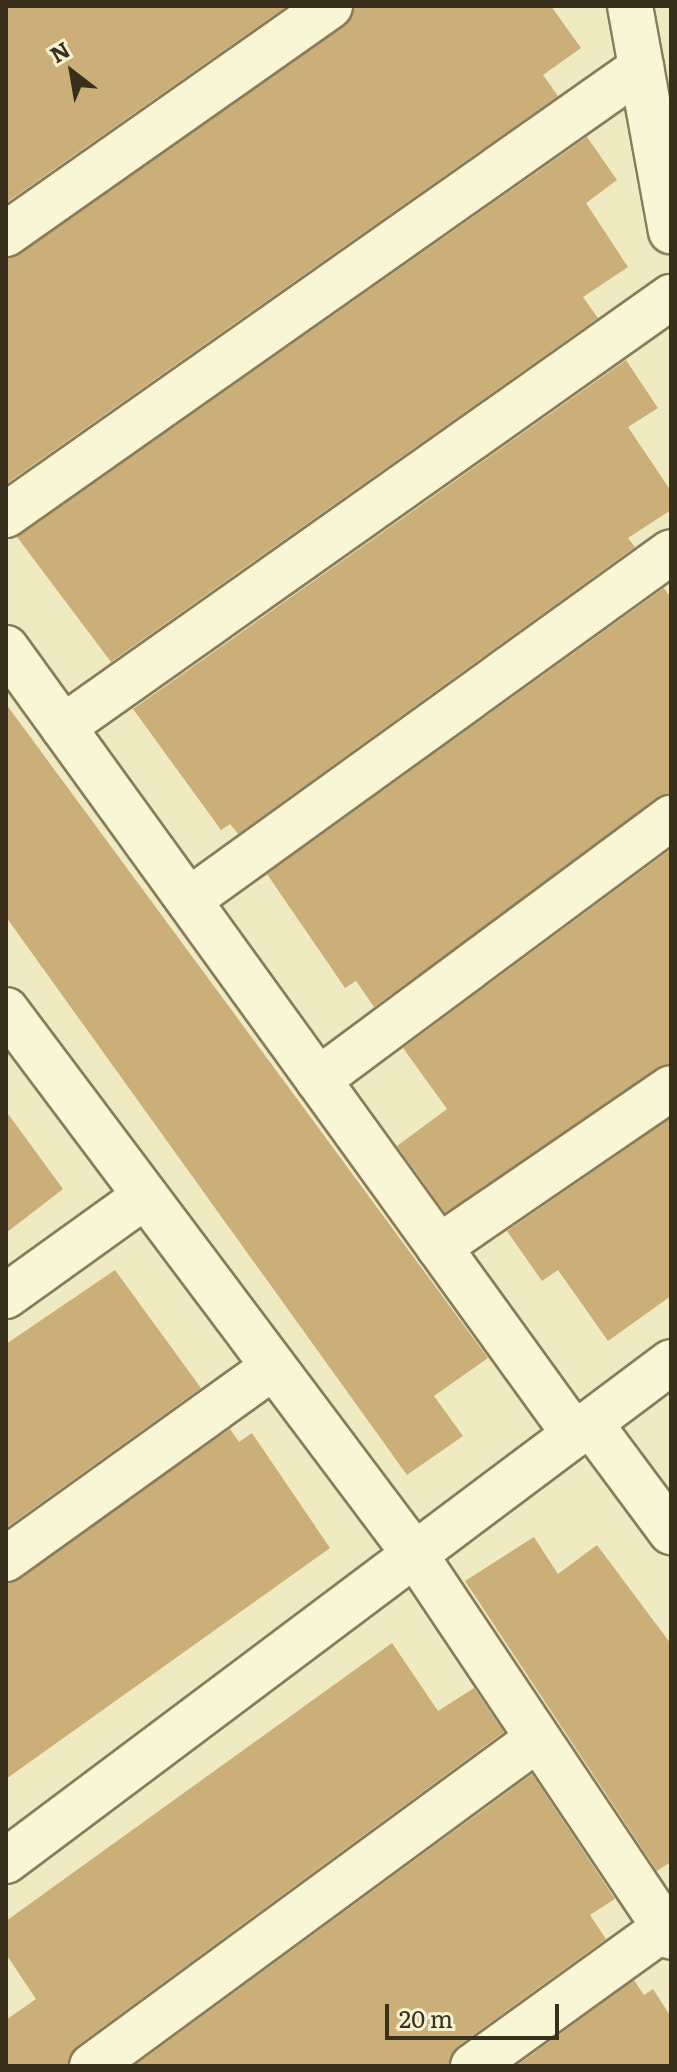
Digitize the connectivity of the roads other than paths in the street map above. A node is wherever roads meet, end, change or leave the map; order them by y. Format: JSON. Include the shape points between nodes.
{"nodes":[{"id":1,"x":330,"y":6,"type":"edge"},
{"id":2,"x":630,"y":6,"type":"edge"},
{"id":3,"x":641,"y":68,"type":"junction"},
{"id":4,"x":671,"y":231,"type":"edge"},
{"id":5,"x":6,"y":234,"type":"edge"},
{"id":6,"x":671,"y":297,"type":"edge"},
{"id":7,"x":6,"y":515,"type":"edge"},
{"id":8,"x":671,"y":552,"type":"edge"},
{"id":9,"x":6,"y":648,"type":"edge"},
{"id":10,"x":63,"y":727,"type":"junction"},
{"id":11,"x":671,"y":818,"type":"edge"},
{"id":12,"x":189,"y":900,"type":"junction"},
{"id":13,"x":10,"y":1025,"type":"edge"},
{"id":14,"x":318,"y":1080,"type":"junction"},
{"id":15,"x":671,"y":1088,"type":"edge"},
{"id":16,"x":141,"y":1199,"type":"junction"},
{"id":17,"x":439,"y":1247,"type":"junction"},
{"id":18,"x":6,"y":1296,"type":"edge"},
{"id":19,"x":671,"y":1362,"type":"edge"},
{"id":20,"x":270,"y":1369,"type":"junction"},
{"id":21,"x":582,"y":1429,"type":"junction"},
{"id":22,"x":671,"y":1532,"type":"edge"},
{"id":23,"x":416,"y":1556,"type":"junction"},
{"id":24,"x":6,"y":1559,"type":"edge"},
{"id":25,"x":533,"y":1742,"type":"junction"},
{"id":26,"x":6,"y":1861,"type":"edge"},
{"id":27,"x":668,"y":1933,"type":"edge"},
{"id":28,"x":92,"y":2066,"type":"edge"},
{"id":29,"x":473,"y":2066,"type":"edge"}],
"edges":[{"from":1,"to":5,"type":"street"},
{"from":2,"to":3,"type":"street"},
{"from":3,"to":4,"type":"street"},
{"from":3,"to":7,"type":"street"},
{"from":6,"to":10,"type":"street"},
{"from":8,"to":12,"type":"street"},
{"from":9,"to":10,"type":"street"},
{"from":10,"to":12,"type":"street"},
{"from":11,"to":14,"type":"street"},
{"from":12,"to":14,"type":"street"},
{"from":13,"to":16,"type":"street"},
{"from":14,"to":17,"type":"street"},
{"from":15,"to":17,"type":"street"},
{"from":16,"to":18,"type":"street"},
{"from":16,"to":20,"type":"street"},
{"from":17,"to":21,"type":"street"},
{"from":19,"to":21,"type":"street"},
{"from":20,"to":23,"type":"street"},
{"from":20,"to":24,"type":"street"},
{"from":21,"to":22,"type":"street"},
{"from":21,"to":23,"type":"street"},
{"from":23,"to":25,"type":"street"},
{"from":23,"to":26,"type":"street"},
{"from":25,"to":27,"type":"street"},
{"from":25,"to":28,"type":"street"},
{"from":27,"to":29,"type":"street"}]}
